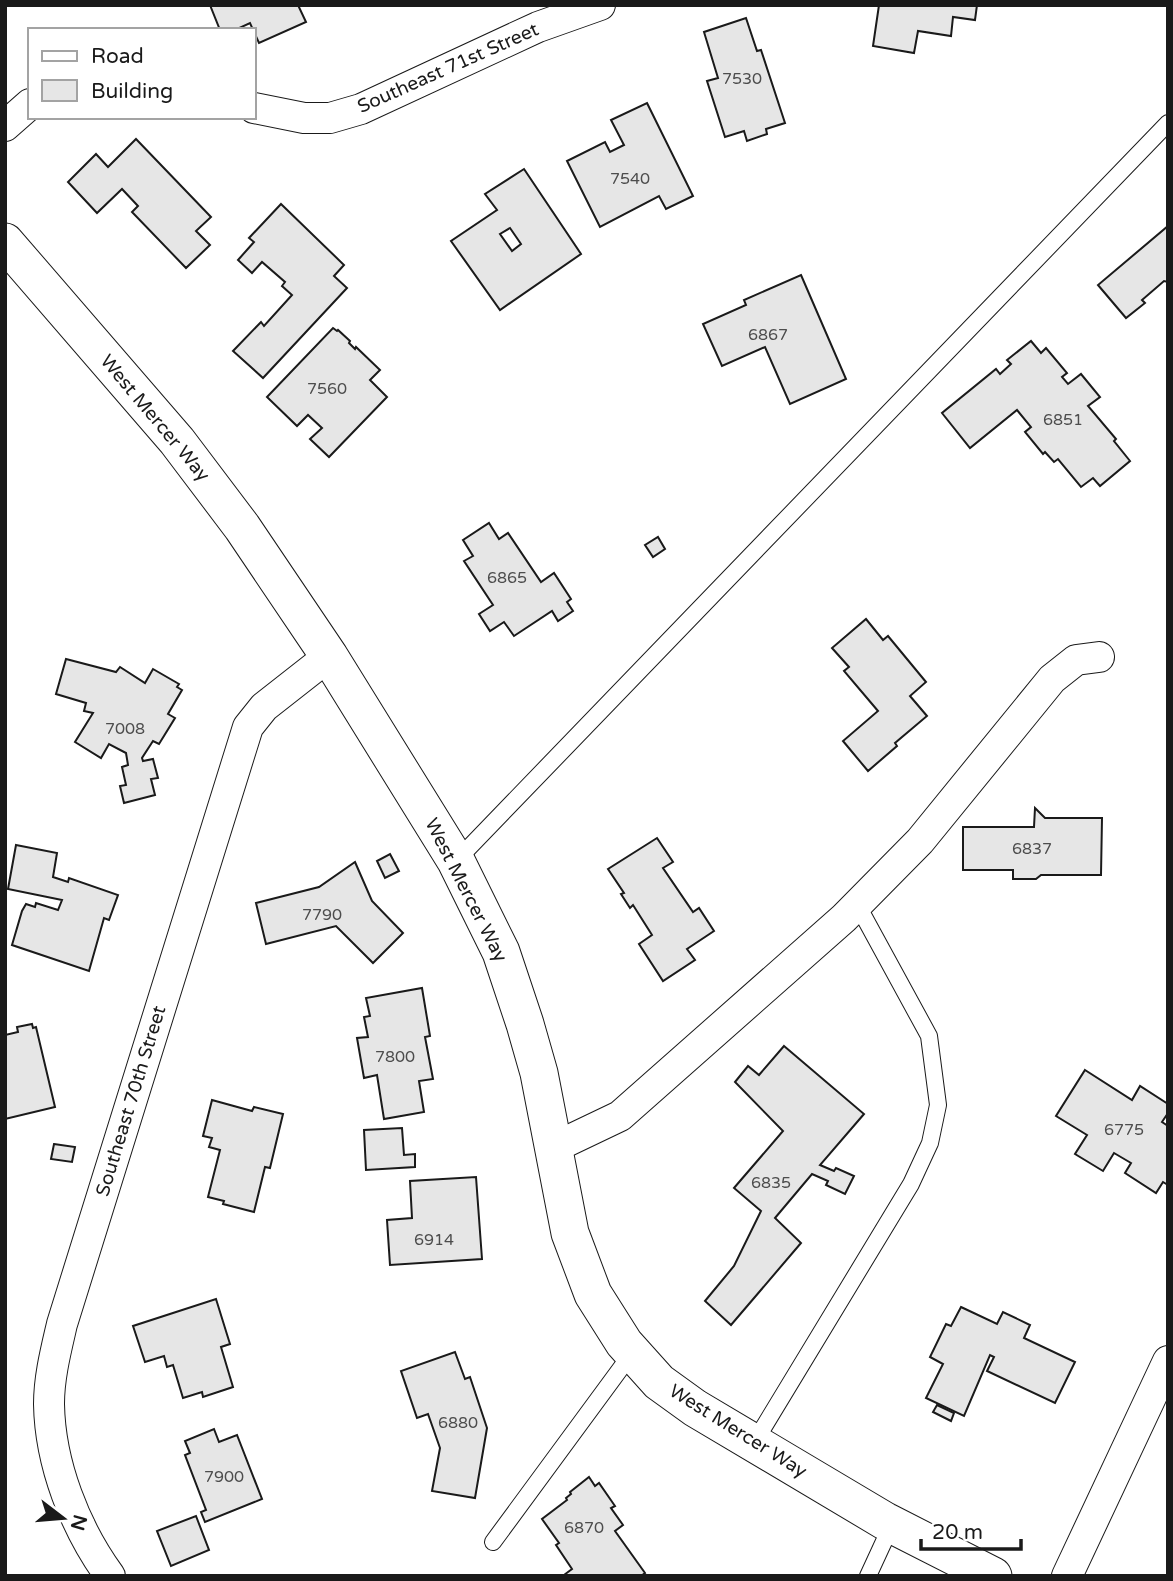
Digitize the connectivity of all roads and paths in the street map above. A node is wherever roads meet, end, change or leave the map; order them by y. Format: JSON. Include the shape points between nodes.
{"nodes":[{"id":1,"x":600,"y":5,"type":"edge"},
{"id":2,"x":28,"y":106,"type":"edge"},
{"id":3,"x":256,"y":108,"type":"edge"},
{"id":4,"x":1168,"y":123,"type":"edge"},
{"id":5,"x":5,"y":126,"type":"edge"},
{"id":6,"x":5,"y":242,"type":"edge"},
{"id":7,"x":329,"y":656,"type":"junction"},
{"id":8,"x":1099,"y":657,"type":"dead end"},
{"id":9,"x":456,"y":861,"type":"junction"},
{"id":10,"x":857,"y":904,"type":"junction"},
{"id":11,"x":553,"y":1149,"type":"junction"},
{"id":12,"x":632,"y":1353,"type":"junction"},
{"id":13,"x":1168,"y":1361,"type":"edge"},
{"id":14,"x":754,"y":1443,"type":"junction"},
{"id":15,"x":892,"y":1524,"type":"junction"},
{"id":16,"x":493,"y":1542,"type":"dead end"},
{"id":17,"x":110,"y":1576,"type":"edge"},
{"id":18,"x":868,"y":1576,"type":"edge"},
{"id":19,"x":993,"y":1576,"type":"edge"},
{"id":20,"x":1067,"y":1576,"type":"edge"}],
"edges":[{"from":1,"to":3,"type":"street","name":"Southeast 71st Street","via":[[538,27],[361,109],[330,118],[304,118]]},
{"from":2,"to":5,"type":"street"},
{"from":4,"to":9,"type":"lane"},
{"from":6,"to":7,"type":"street","name":"West Mercer Way","via":[[177,441]]},
{"from":7,"to":9,"type":"street","name":"West Mercer Way"},
{"from":7,"to":17,"type":"street","name":"Southeast 70th Street","via":[[264,707],[248,727],[62,1324],[49,1403],[53,1443],[63,1486]]},
{"from":8,"to":10,"type":"street","via":[[1076,660],[1052,679],[920,841]]},
{"from":9,"to":11,"type":"street","name":"West Mercer Way","via":[[501,952],[539,1073]]},
{"from":10,"to":11,"type":"street","via":[[620,1116]]},
{"from":10,"to":14,"type":"lane","via":[[929,1036],[938,1105],[930,1143],[911,1184]]},
{"from":11,"to":12,"type":"street","name":"West Mercer Way","via":[[570,1233],[593,1294]]},
{"from":12,"to":14,"type":"street","name":"West Mercer Way","via":[[668,1389]]},
{"from":12,"to":16,"type":"lane"},
{"from":13,"to":20,"type":"street"},
{"from":14,"to":15,"type":"street","name":"West Mercer Way"},
{"from":15,"to":18,"type":"lane"},
{"from":15,"to":19,"type":"street","name":"West Mercer Way"}]}
